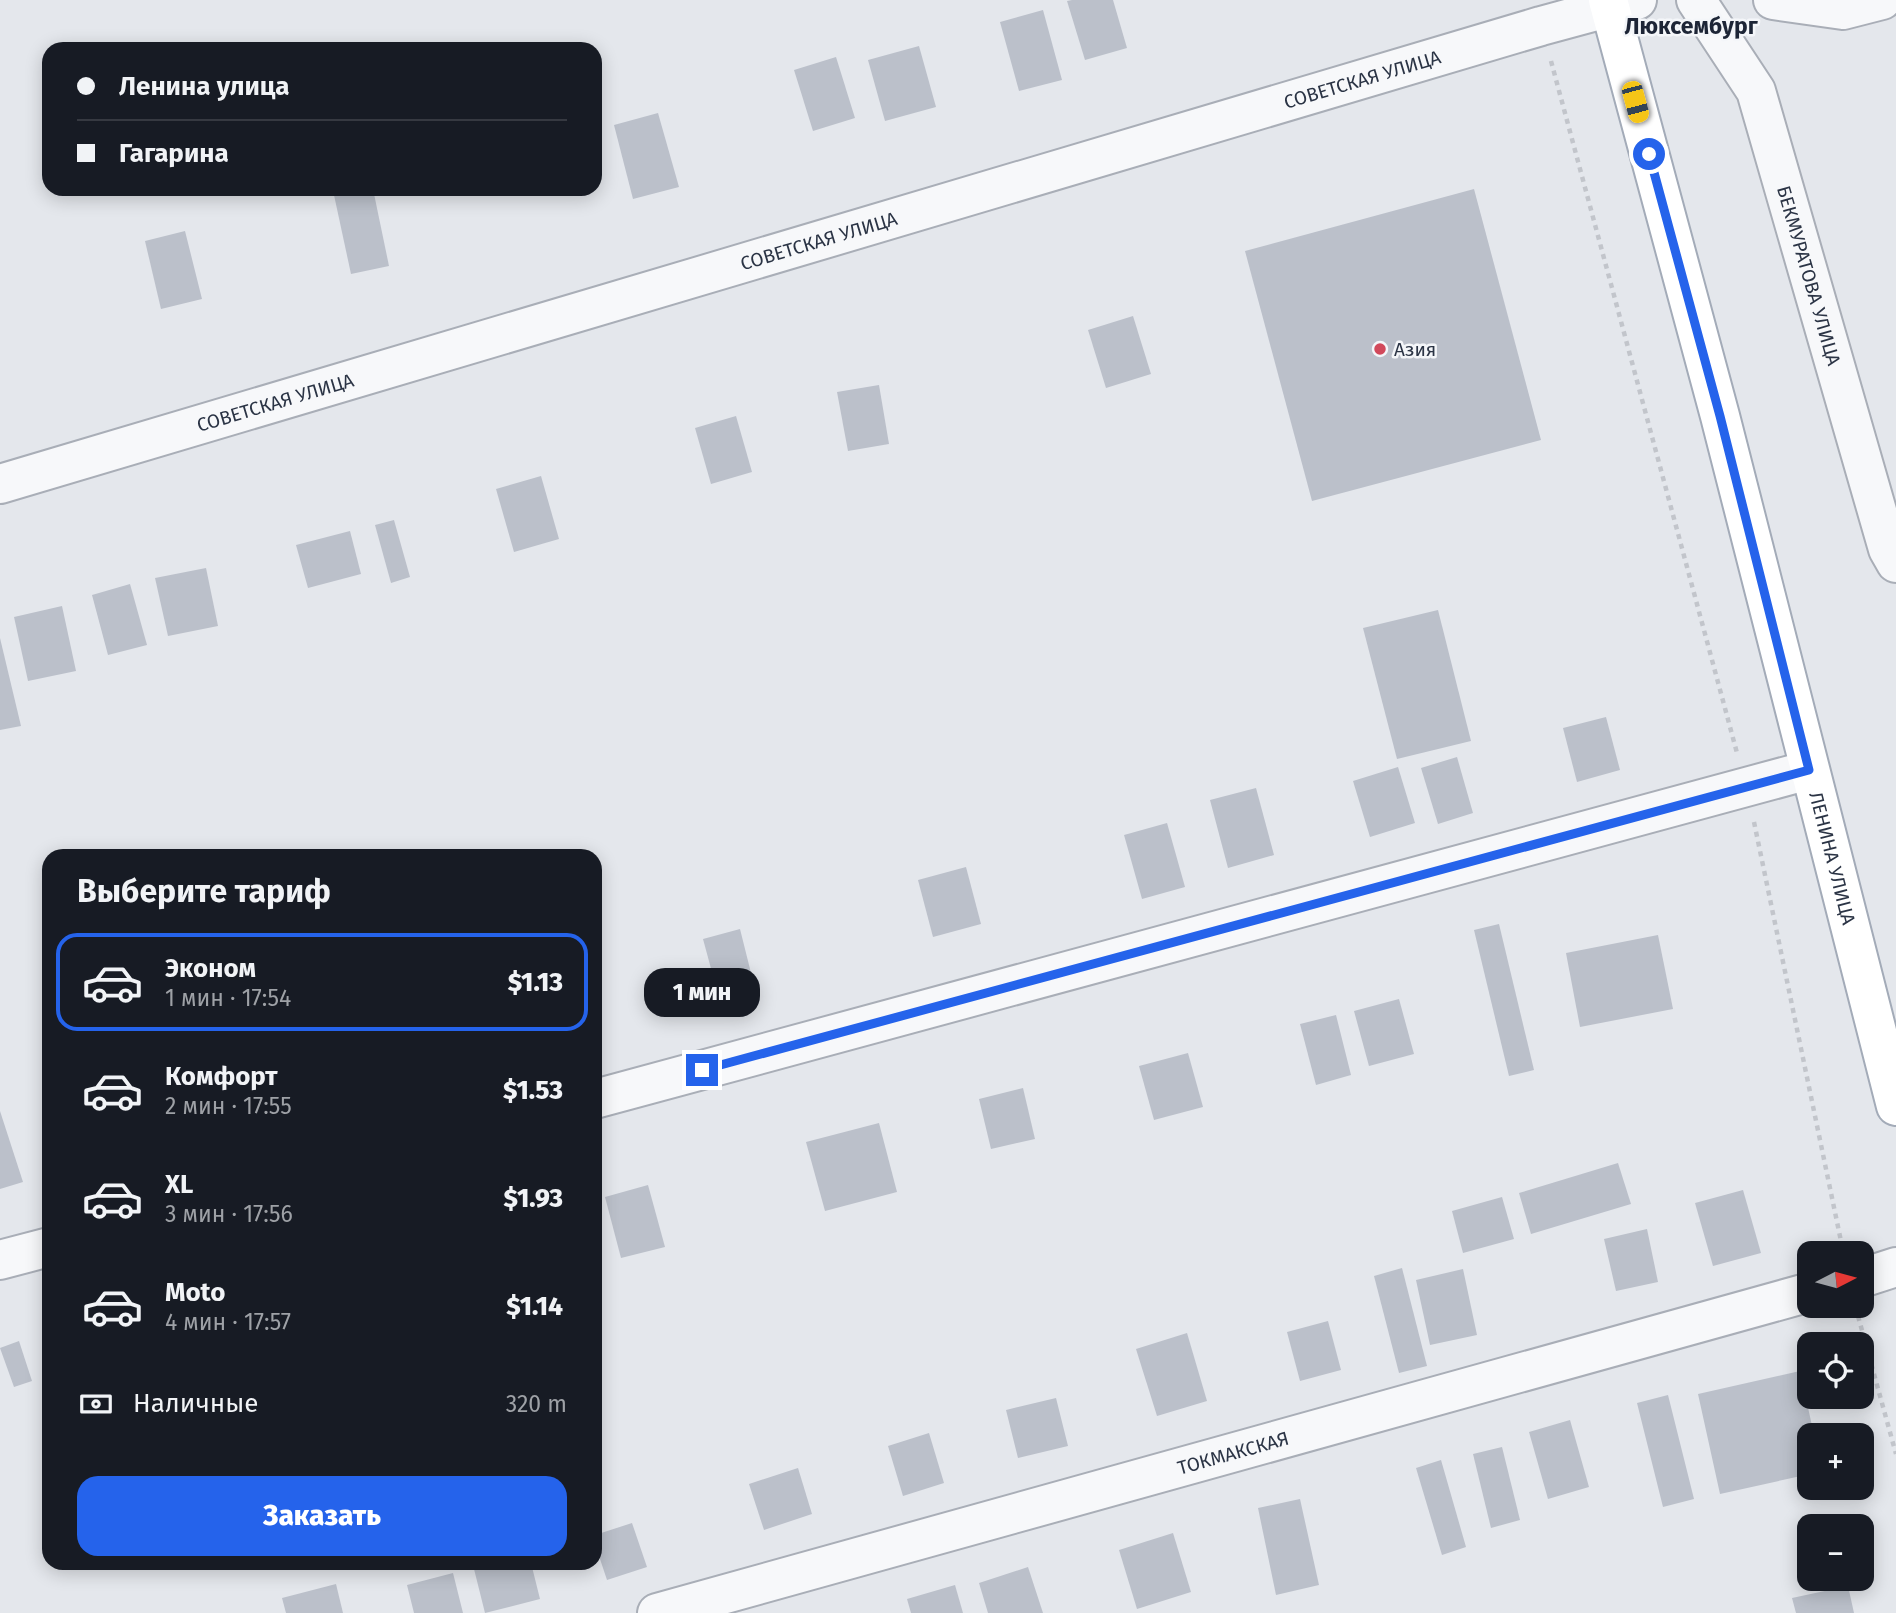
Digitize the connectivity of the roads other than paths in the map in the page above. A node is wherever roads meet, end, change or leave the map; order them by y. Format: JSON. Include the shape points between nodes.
{"nodes":[{"id":1,"x":1696,"y":0,"type":"edge"},
{"id":2,"x":1773,"y":0,"type":"edge"},
{"id":3,"x":1882,"y":0,"type":"edge"},
{"id":4,"x":1618,"y":2,"type":"edge"},
{"id":5,"x":0,"y":484,"type":"edge"},
{"id":6,"x":1896,"y":563,"type":"edge"},
{"id":7,"x":1809,"y":770,"type":"junction"},
{"id":8,"x":602,"y":1097,"type":"edge"},
{"id":9,"x":1896,"y":1106,"type":"edge"},
{"id":10,"x":42,"y":1249,"type":"edge"},
{"id":11,"x":0,"y":1260,"type":"edge"},
{"id":12,"x":1896,"y":1267,"type":"edge"},
{"id":13,"x":1874,"y":1274,"type":"edge"},
{"id":14,"x":1797,"y":1296,"type":"edge"},
{"id":15,"x":657,"y":1613,"type":"edge"}],
"edges":[{"from":1,"to":6,"type":"street","name":"БЕКМУРАТОВА УЛИЦА","via":[[1756,91],[1888,550]]},
{"from":2,"to":3,"type":"street","via":[[1843,9]]},
{"from":4,"to":5,"type":"street","name":"СОВЕТСКАЯ УЛИЦА"},
{"from":4,"to":7,"type":"main road","name":"ЛЕНИНА УЛИЦА"},
{"from":7,"to":8,"type":"street"},
{"from":7,"to":9,"type":"main road","name":"ЛЕНИНА УЛИЦА"},
{"from":10,"to":11,"type":"street"},
{"from":12,"to":13,"type":"street"},
{"from":14,"to":15,"type":"street","name":"ТОКМАКСКАЯ"}]}
